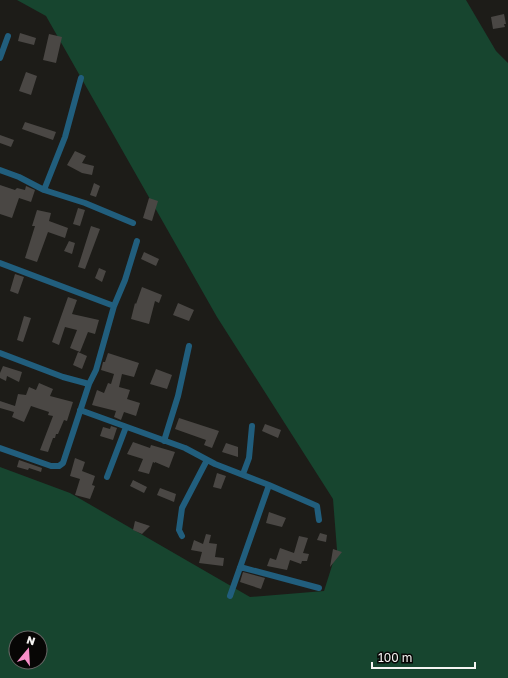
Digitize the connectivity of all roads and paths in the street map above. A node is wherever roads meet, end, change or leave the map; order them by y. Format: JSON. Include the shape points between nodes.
{"nodes":[{"id":1,"x":8,"y":36,"type":"dead end"},
{"id":2,"x":0,"y":58,"type":"edge"},
{"id":3,"x":81,"y":78,"type":"dead end"},
{"id":4,"x":0,"y":170,"type":"edge"},
{"id":5,"x":44,"y":190,"type":"junction"},
{"id":6,"x":133,"y":223,"type":"dead end"},
{"id":7,"x":137,"y":241,"type":"dead end"},
{"id":8,"x":0,"y":262,"type":"edge"},
{"id":9,"x":114,"y":306,"type":"junction"},
{"id":10,"x":189,"y":346,"type":"dead end"},
{"id":11,"x":0,"y":353,"type":"edge"},
{"id":12,"x":89,"y":384,"type":"junction"},
{"id":13,"x":80,"y":410,"type":"junction"},
{"id":14,"x":252,"y":426,"type":"dead end"},
{"id":15,"x":126,"y":427,"type":"junction"},
{"id":16,"x":164,"y":441,"type":"junction"},
{"id":17,"x":0,"y":448,"type":"edge"},
{"id":18,"x":207,"y":460,"type":"junction"},
{"id":19,"x":243,"y":474,"type":"junction"},
{"id":20,"x":107,"y":477,"type":"dead end"},
{"id":21,"x":269,"y":485,"type":"junction"},
{"id":22,"x":319,"y":520,"type":"dead end"},
{"id":23,"x":182,"y":536,"type":"dead end"},
{"id":24,"x":240,"y":567,"type":"junction"},
{"id":25,"x":319,"y":588,"type":"dead end"},
{"id":26,"x":230,"y":596,"type":"dead end"}],
"edges":[{"from":1,"to":2,"type":"street"},
{"from":3,"to":5,"type":"street","via":[[65,137]]},
{"from":4,"to":5,"type":"street"},
{"from":5,"to":6,"type":"street","via":[[85,203]]},
{"from":7,"to":9,"type":"street"},
{"from":8,"to":9,"type":"street"},
{"from":9,"to":12,"type":"street","via":[[96,370]]},
{"from":10,"to":16,"type":"street","via":[[178,396]]},
{"from":11,"to":12,"type":"street"},
{"from":12,"to":13,"type":"street"},
{"from":13,"to":15,"type":"street"},
{"from":13,"to":17,"type":"street","via":[[63,462],[59,466],[51,466]]},
{"from":14,"to":19,"type":"street","via":[[249,458]]},
{"from":15,"to":16,"type":"street"},
{"from":15,"to":20,"type":"street"},
{"from":16,"to":18,"type":"street","via":[[185,448]]},
{"from":18,"to":19,"type":"street"},
{"from":18,"to":23,"type":"street","via":[[182,508],[178,530]]},
{"from":19,"to":21,"type":"street"},
{"from":21,"to":22,"type":"street","via":[[317,506]]},
{"from":21,"to":24,"type":"street"},
{"from":24,"to":25,"type":"street"},
{"from":24,"to":26,"type":"street"}]}
